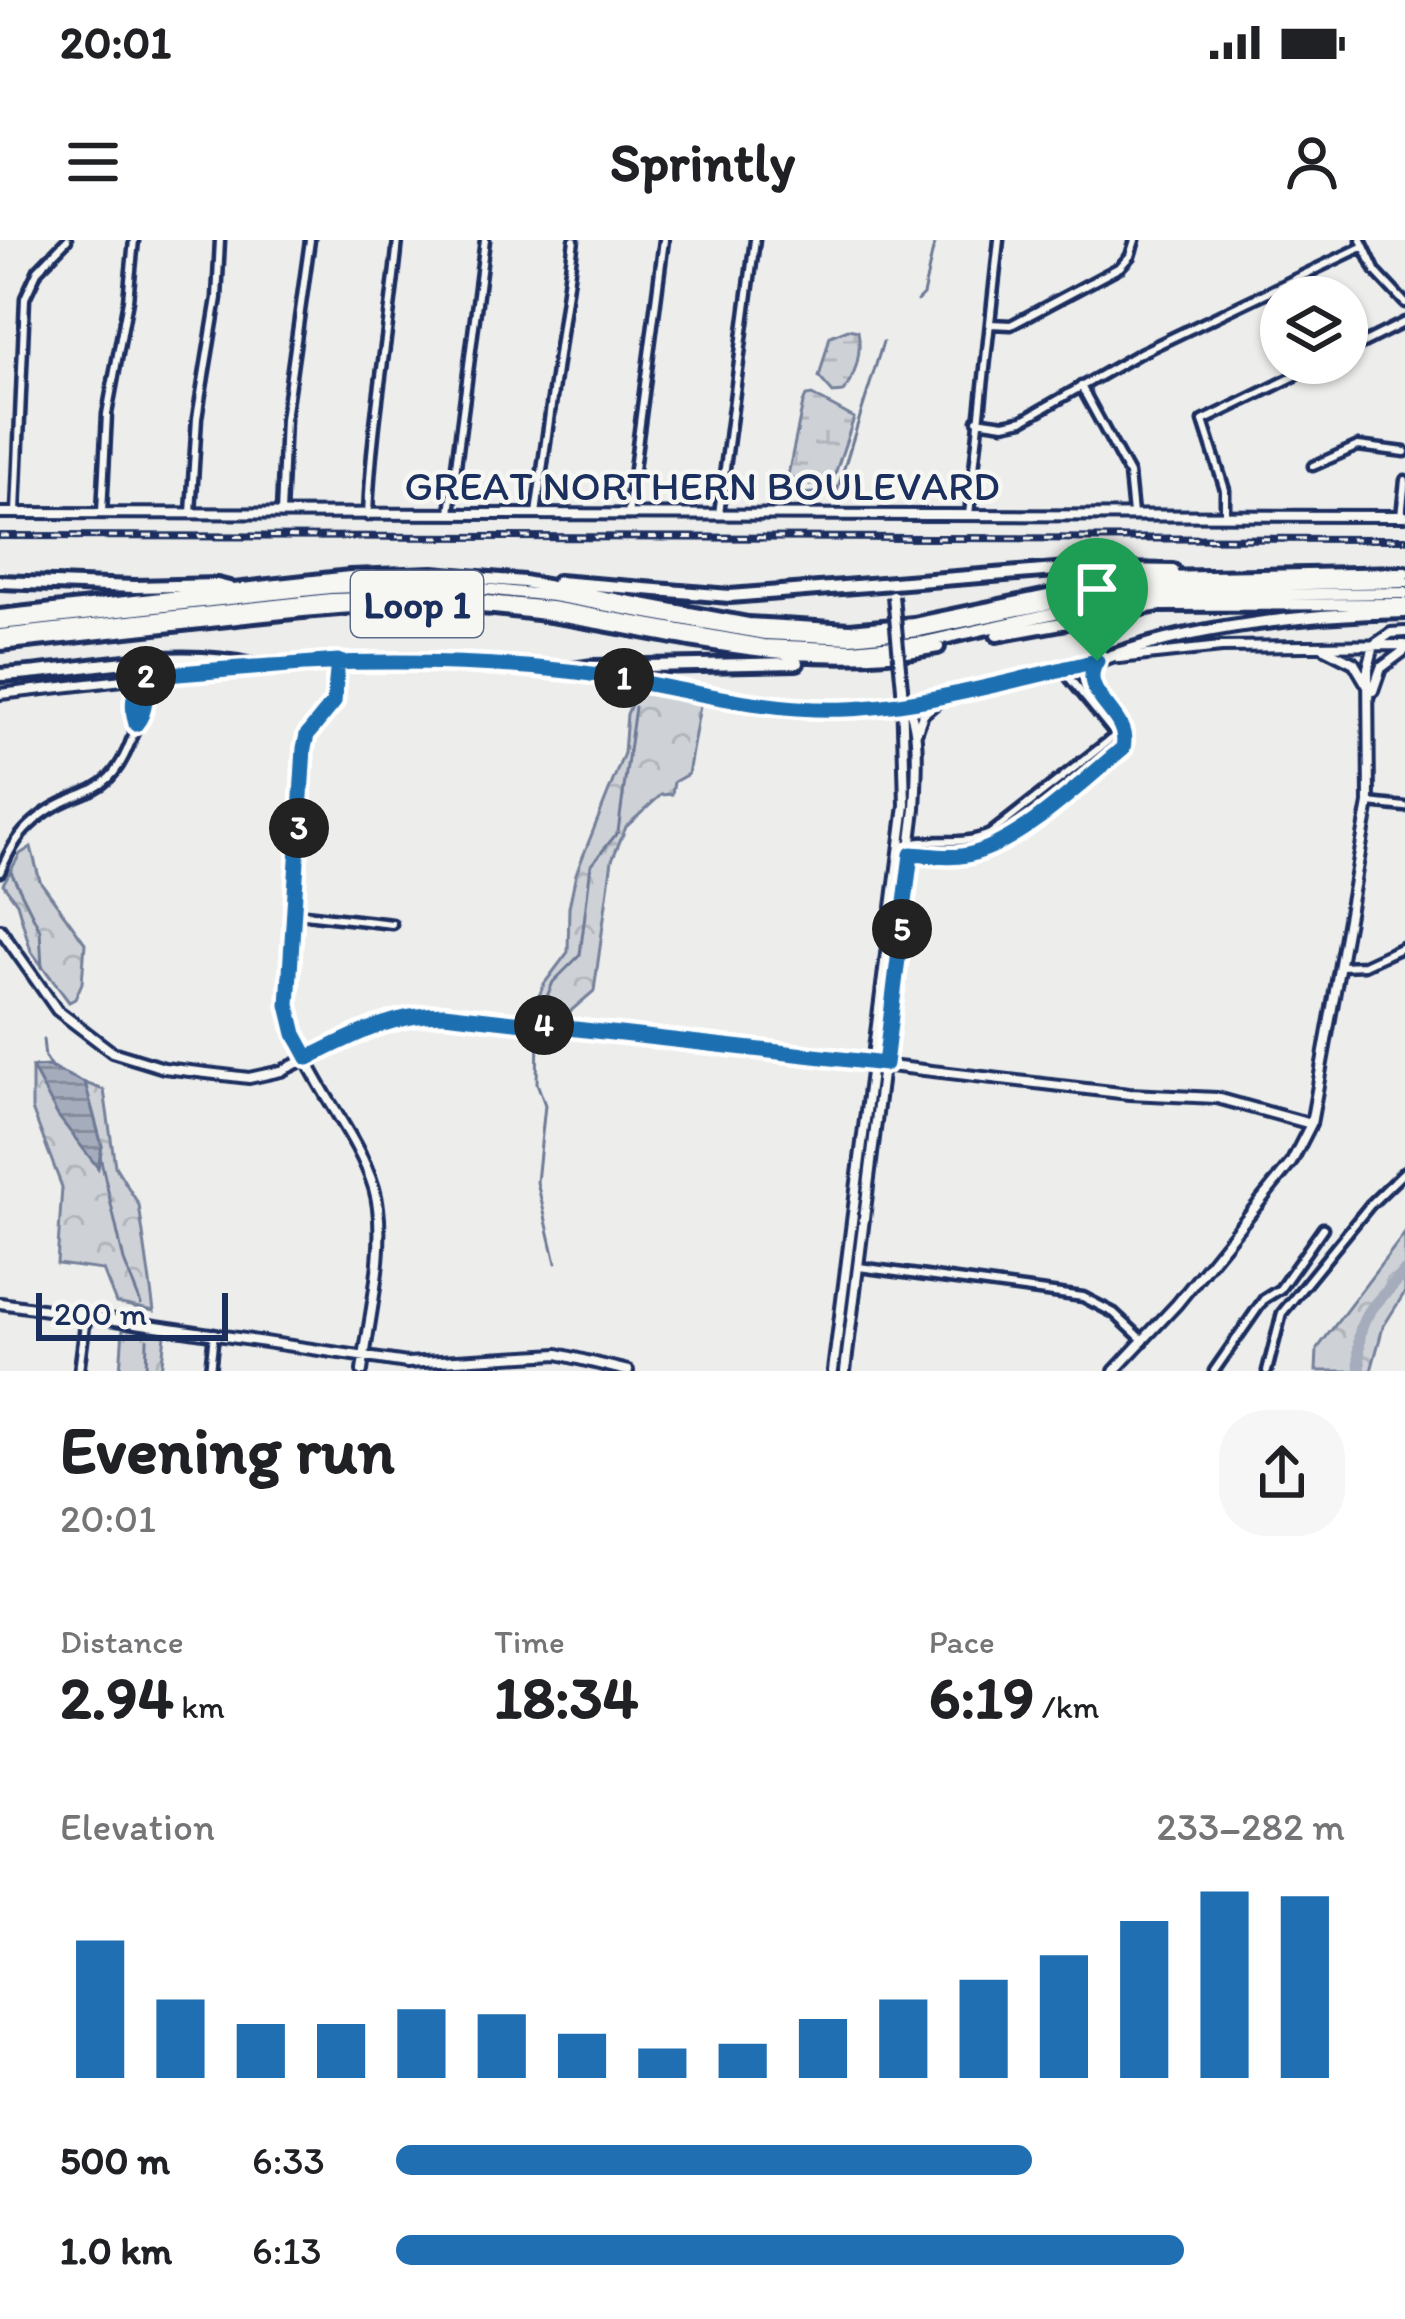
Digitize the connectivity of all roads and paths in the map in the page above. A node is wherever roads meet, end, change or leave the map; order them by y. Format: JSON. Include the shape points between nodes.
{"nodes":[{"id":1,"x":67,"y":240,"type":"edge"},
{"id":2,"x":134,"y":240,"type":"edge"},
{"id":3,"x":220,"y":240,"type":"edge"},
{"id":4,"x":310,"y":240,"type":"edge"},
{"id":5,"x":398,"y":240,"type":"edge"},
{"id":6,"x":485,"y":240,"type":"edge"},
{"id":7,"x":574,"y":240,"type":"edge"},
{"id":8,"x":664,"y":240,"type":"edge"},
{"id":9,"x":755,"y":240,"type":"edge"},
{"id":10,"x":998,"y":240,"type":"edge"},
{"id":11,"x":1135,"y":240,"type":"edge"},
{"id":12,"x":1362,"y":243,"type":"edge"},
{"id":13,"x":1405,"y":303,"type":"edge"},
{"id":14,"x":1405,"y":322,"type":"edge"},
{"id":15,"x":988,"y":324,"type":"junction"},
{"id":16,"x":1368,"y":340,"type":"edge"},
{"id":17,"x":1279,"y":384,"type":"edge"},
{"id":18,"x":1081,"y":386,"type":"junction"},
{"id":19,"x":977,"y":420,"type":"junction"},
{"id":20,"x":1405,"y":452,"type":"edge"},
{"id":21,"x":1313,"y":466,"type":"dead end"},
{"id":22,"x":1405,"y":480,"type":"edge"},
{"id":23,"x":16,"y":512,"type":"junction"},
{"id":24,"x":102,"y":512,"type":"junction"},
{"id":25,"x":0,"y":513,"type":"edge"},
{"id":26,"x":191,"y":513,"type":"junction"},
{"id":27,"x":450,"y":513,"type":"junction"},
{"id":28,"x":281,"y":514,"type":"junction"},
{"id":29,"x":536,"y":514,"type":"junction"},
{"id":30,"x":719,"y":514,"type":"junction"},
{"id":31,"x":969,"y":514,"type":"junction"},
{"id":32,"x":1225,"y":514,"type":"junction"},
{"id":33,"x":628,"y":515,"type":"junction"},
{"id":34,"x":1132,"y":515,"type":"junction"},
{"id":35,"x":368,"y":516,"type":"junction"},
{"id":36,"x":1403,"y":516,"type":"edge"},
{"id":37,"x":1194,"y":575,"type":"junction"},
{"id":38,"x":1405,"y":577,"type":"edge"},
{"id":39,"x":0,"y":582,"type":"edge"},
{"id":40,"x":524,"y":582,"type":"junction"},
{"id":41,"x":238,"y":590,"type":"junction"},
{"id":42,"x":892,"y":590,"type":"junction"},
{"id":43,"x":1405,"y":593,"type":"edge"},
{"id":44,"x":1405,"y":608,"type":"edge"},
{"id":45,"x":1114,"y":611,"type":"junction"},
{"id":46,"x":1052,"y":614,"type":"junction"},
{"id":47,"x":0,"y":620,"type":"edge"},
{"id":48,"x":1405,"y":632,"type":"edge"},
{"id":49,"x":0,"y":639,"type":"edge"},
{"id":50,"x":1374,"y":645,"type":"junction"},
{"id":51,"x":1316,"y":646,"type":"junction"},
{"id":52,"x":1405,"y":647,"type":"edge"},
{"id":53,"x":831,"y":658,"type":"junction"},
{"id":54,"x":338,"y":661,"type":"junction"},
{"id":55,"x":1097,"y":661,"type":"junction"},
{"id":56,"x":252,"y":666,"type":"junction"},
{"id":57,"x":1062,"y":669,"type":"junction"},
{"id":58,"x":566,"y":671,"type":"junction"},
{"id":59,"x":0,"y":675,"type":"edge"},
{"id":60,"x":141,"y":677,"type":"junction"},
{"id":61,"x":956,"y":691,"type":"junction"},
{"id":62,"x":0,"y":694,"type":"edge"},
{"id":63,"x":1371,"y":698,"type":"junction"},
{"id":64,"x":904,"y":702,"type":"junction"},
{"id":65,"x":1121,"y":737,"type":"junction"},
{"id":66,"x":915,"y":739,"type":"junction"},
{"id":67,"x":1369,"y":803,"type":"junction"},
{"id":68,"x":1405,"y":807,"type":"edge"},
{"id":69,"x":1020,"y":812,"type":"junction"},
{"id":70,"x":1031,"y":820,"type":"junction"},
{"id":71,"x":912,"y":842,"type":"junction"},
{"id":72,"x":900,"y":847,"type":"junction"},
{"id":73,"x":911,"y":854,"type":"junction"},
{"id":74,"x":0,"y":872,"type":"edge"},
{"id":75,"x":296,"y":913,"type":"junction"},
{"id":76,"x":392,"y":924,"type":"dead end"},
{"id":77,"x":0,"y":929,"type":"edge"},
{"id":78,"x":1405,"y":946,"type":"edge"},
{"id":79,"x":1341,"y":966,"type":"junction"},
{"id":80,"x":308,"y":1058,"type":"junction"},
{"id":81,"x":873,"y":1062,"type":"junction"},
{"id":82,"x":885,"y":1064,"type":"junction"},
{"id":83,"x":1311,"y":1124,"type":"junction"},
{"id":84,"x":1405,"y":1171,"type":"edge"},
{"id":85,"x":1323,"y":1228,"type":"dead end"},
{"id":86,"x":846,"y":1266,"type":"junction"},
{"id":87,"x":859,"y":1267,"type":"junction"},
{"id":88,"x":0,"y":1303,"type":"edge"},
{"id":89,"x":86,"y":1313,"type":"junction"},
{"id":90,"x":214,"y":1333,"type":"junction"},
{"id":91,"x":1144,"y":1341,"type":"junction"},
{"id":92,"x":364,"y":1356,"type":"junction"},
{"id":93,"x":79,"y":1371,"type":"edge"},
{"id":94,"x":210,"y":1371,"type":"edge"},
{"id":95,"x":362,"y":1371,"type":"edge"},
{"id":96,"x":628,"y":1371,"type":"edge"},
{"id":97,"x":833,"y":1371,"type":"edge"},
{"id":98,"x":845,"y":1371,"type":"edge"},
{"id":99,"x":1114,"y":1371,"type":"edge"},
{"id":100,"x":1214,"y":1371,"type":"edge"},
{"id":101,"x":1267,"y":1371,"type":"edge"}],
"edges":[{"from":1,"to":23,"type":"street","via":[[25,298]]},
{"from":2,"to":24,"type":"street","via":[[107,414]]},
{"from":3,"to":26,"type":"street"},
{"from":4,"to":28,"type":"street","via":[[285,418]]},
{"from":5,"to":35,"type":"street"},
{"from":6,"to":27,"type":"street"},
{"from":7,"to":29,"type":"street"},
{"from":8,"to":33,"type":"street"},
{"from":9,"to":30,"type":"street"},
{"from":10,"to":15,"type":"street"},
{"from":11,"to":15,"type":"street","via":[[1120,267],[1011,325]]},
{"from":12,"to":13,"type":"street"},
{"from":12,"to":18,"type":"street"},
{"from":14,"to":16,"type":"street"},
{"from":15,"to":19,"type":"street"},
{"from":17,"to":32,"type":"street","via":[[1203,421]]},
{"from":18,"to":19,"type":"street","via":[[1014,423]]},
{"from":18,"to":34,"type":"street","via":[[1129,474]]},
{"from":19,"to":31,"type":"street"},
{"from":20,"to":21,"type":"street","via":[[1358,446]]},
{"from":22,"to":36,"type":"street"},
{"from":23,"to":24,"type":"street","name":"GREAT NORTHERN BOULEVARD"},
{"from":23,"to":25,"type":"street","name":"GREAT NORTHERN BOULEVARD"},
{"from":24,"to":26,"type":"street","name":"GREAT NORTHERN BOULEVARD"},
{"from":26,"to":28,"type":"street","name":"GREAT NORTHERN BOULEVARD"},
{"from":27,"to":29,"type":"street","name":"GREAT NORTHERN BOULEVARD"},
{"from":27,"to":35,"type":"street","name":"GREAT NORTHERN BOULEVARD"},
{"from":28,"to":35,"type":"street","name":"GREAT NORTHERN BOULEVARD"},
{"from":29,"to":33,"type":"street","name":"GREAT NORTHERN BOULEVARD"},
{"from":30,"to":31,"type":"street","name":"GREAT NORTHERN BOULEVARD"},
{"from":30,"to":33,"type":"street","name":"GREAT NORTHERN BOULEVARD"},
{"from":31,"to":34,"type":"street","name":"GREAT NORTHERN BOULEVARD"},
{"from":32,"to":34,"type":"street","name":"GREAT NORTHERN BOULEVARD"},
{"from":32,"to":36,"type":"street","name":"GREAT NORTHERN BOULEVARD"},
{"from":37,"to":38,"type":"highway","number":"Loop 1"},
{"from":37,"to":40,"type":"highway","number":"Loop 1","via":[[850,630],[748,623]]},
{"from":37,"to":42,"type":"highway","via":[[1068,569]]},
{"from":38,"to":47,"type":"highway","via":[[1161,586],[851,638],[765,634],[434,584]]},
{"from":39,"to":41,"type":"highway"},
{"from":40,"to":41,"type":"highway","number":"Loop 1","via":[[375,575]]},
{"from":40,"to":42,"type":"highway","via":[[714,596]]},
{"from":41,"to":47,"type":"highway","number":"Loop 1"},
{"from":42,"to":64,"type":"street","bridge":true},
{"from":43,"to":46,"type":"highway","via":[[1196,594]]},
{"from":44,"to":45,"type":"highway","number":"Loop 1","via":[[1209,603]]},
{"from":44,"to":55,"type":"highway","via":[[1246,626]]},
{"from":45,"to":46,"type":"highway"},
{"from":45,"to":53,"type":"highway","number":"Loop 1","via":[[919,650]]},
{"from":46,"to":49,"type":"highway","via":[[925,642],[818,649],[530,604],[399,596]]},
{"from":48,"to":50,"type":"street"},
{"from":49,"to":53,"type":"highway","number":"Loop 1","via":[[431,604]]},
{"from":50,"to":51,"type":"street"},
{"from":50,"to":52,"type":"street"},
{"from":50,"to":63,"type":"street"},
{"from":51,"to":55,"type":"street"},
{"from":51,"to":63,"type":"street","via":[[1354,663]]},
{"from":52,"to":63,"type":"street","via":[[1381,668]]},
{"from":53,"to":58,"type":"highway"},
{"from":54,"to":56,"type":"street"},
{"from":54,"to":58,"type":"street"},
{"from":54,"to":75,"type":"street","via":[[334,702],[304,748]]},
{"from":55,"to":57,"type":"street"},
{"from":55,"to":65,"type":"street","via":[[1090,682],[1122,725]]},
{"from":56,"to":59,"type":"highway","via":[[158,661]]},
{"from":56,"to":60,"type":"street"},
{"from":57,"to":61,"type":"street"},
{"from":57,"to":65,"type":"street"},
{"from":58,"to":64,"type":"street","via":[[793,707]]},
{"from":60,"to":62,"type":"street"},
{"from":60,"to":74,"type":"street","via":[[136,724],[115,775],[32,823]]},
{"from":61,"to":64,"type":"street"},
{"from":61,"to":66,"type":"street","via":[[927,709]]},
{"from":63,"to":67,"type":"street"},
{"from":64,"to":66,"type":"street"},
{"from":64,"to":72,"type":"street"},
{"from":65,"to":69,"type":"street"},
{"from":65,"to":70,"type":"street","via":[[1123,748]]},
{"from":66,"to":71,"type":"street"},
{"from":67,"to":68,"type":"street"},
{"from":67,"to":79,"type":"street"},
{"from":69,"to":70,"type":"street"},
{"from":69,"to":71,"type":"street","via":[[978,839]]},
{"from":70,"to":73,"type":"street","via":[[973,854]]},
{"from":71,"to":72,"type":"street"},
{"from":71,"to":73,"type":"street"},
{"from":72,"to":73,"type":"street"},
{"from":72,"to":81,"type":"street"},
{"from":73,"to":82,"type":"street"},
{"from":75,"to":76,"type":"street"},
{"from":75,"to":80,"type":"street","via":[[288,1005]]},
{"from":77,"to":80,"type":"street","via":[[57,1010],[138,1063],[249,1078]]},
{"from":78,"to":79,"type":"street"},
{"from":79,"to":83,"type":"street"},
{"from":80,"to":81,"type":"street","via":[[382,1022],[444,1014]]},
{"from":80,"to":92,"type":"street","via":[[376,1194],[379,1235]]},
{"from":81,"to":82,"type":"street"},
{"from":81,"to":86,"type":"street"},
{"from":82,"to":83,"type":"street","via":[[1217,1098]]},
{"from":82,"to":87,"type":"street"},
{"from":83,"to":91,"type":"street","via":[[1291,1163]]},
{"from":84,"to":101,"type":"street","via":[[1282,1313]]},
{"from":85,"to":100,"type":"street"},
{"from":86,"to":87,"type":"street"},
{"from":86,"to":97,"type":"street"},
{"from":87,"to":91,"type":"street","via":[[1083,1297]]},
{"from":87,"to":98,"type":"street"},
{"from":88,"to":89,"type":"street"},
{"from":89,"to":90,"type":"street"},
{"from":89,"to":93,"type":"street"},
{"from":90,"to":92,"type":"street"},
{"from":90,"to":94,"type":"street"},
{"from":91,"to":99,"type":"street"},
{"from":92,"to":95,"type":"street"},
{"from":92,"to":96,"type":"street","via":[[429,1364],[557,1354]]}]}
